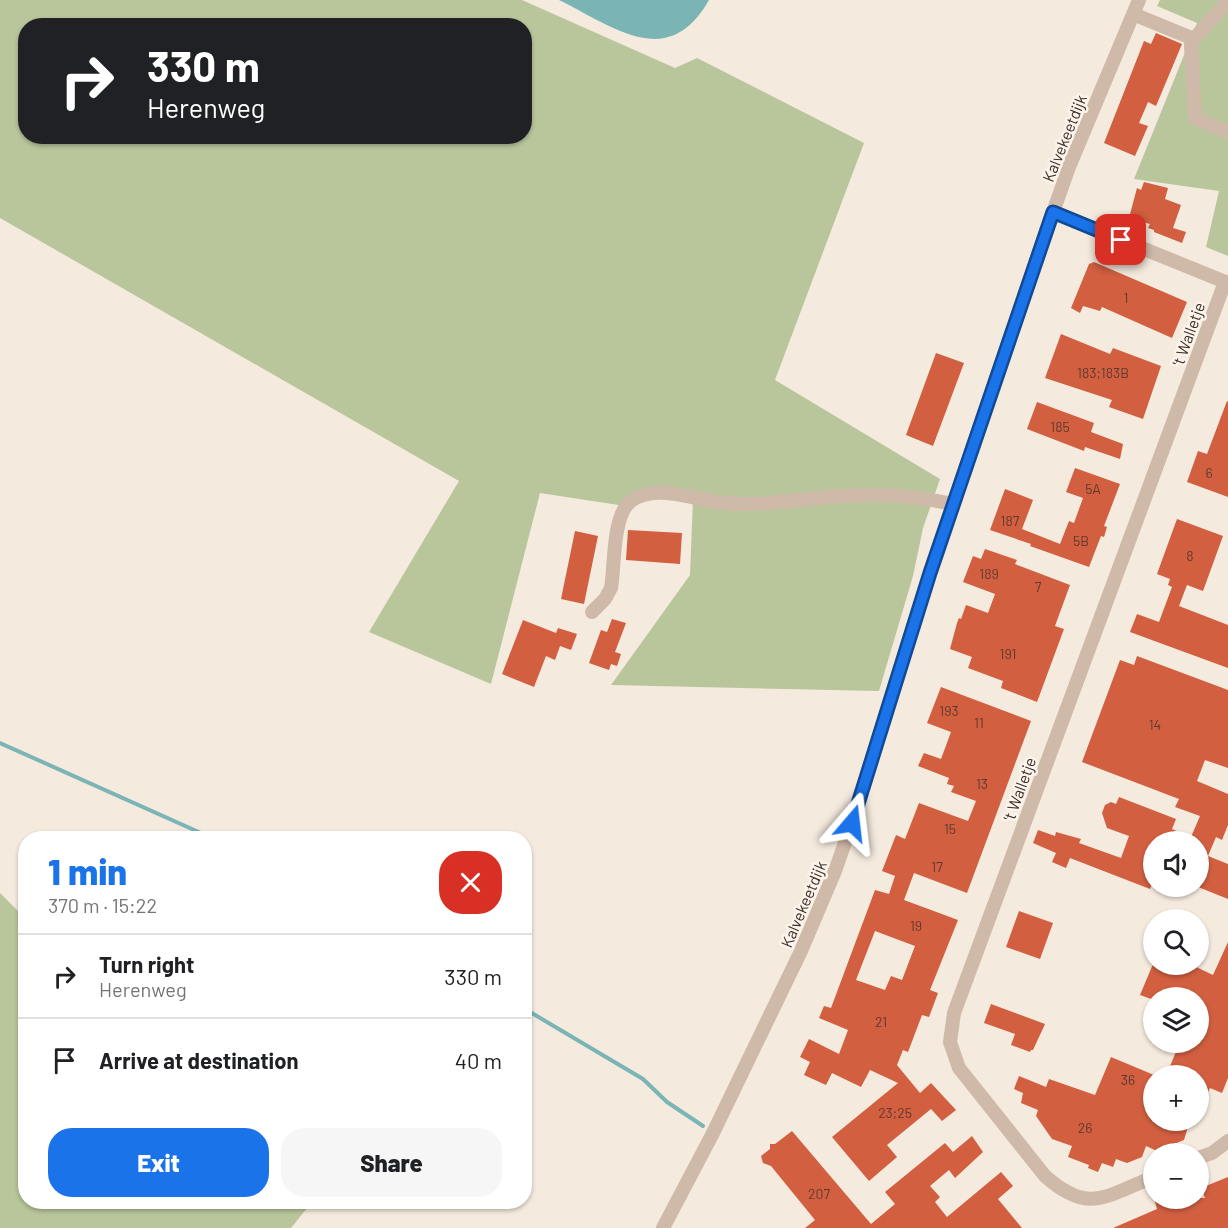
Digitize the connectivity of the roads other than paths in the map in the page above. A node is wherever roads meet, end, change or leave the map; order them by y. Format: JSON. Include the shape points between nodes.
{"nodes":[{"id":1,"x":1139,"y":0,"type":"edge"},
{"id":2,"x":1228,"y":1,"type":"edge"},
{"id":3,"x":1133,"y":14,"type":"junction"},
{"id":4,"x":1194,"y":39,"type":"junction"},
{"id":5,"x":1228,"y":132,"type":"edge"},
{"id":6,"x":1053,"y":212,"type":"junction"},
{"id":7,"x":1227,"y":283,"type":"edge"},
{"id":8,"x":953,"y":504,"type":"junction"},
{"id":9,"x":592,"y":612,"type":"dead end"},
{"id":10,"x":1228,"y":1141,"type":"edge"},
{"id":11,"x":1209,"y":1154,"type":"edge"},
{"id":12,"x":1143,"y":1181,"type":"edge"},
{"id":13,"x":663,"y":1228,"type":"edge"}],
"edges":[{"from":1,"to":3,"type":"street","name":"Kalvekeetdijk"},
{"from":2,"to":4,"type":"street"},
{"from":3,"to":4,"type":"street"},
{"from":3,"to":6,"type":"street","name":"Kalvekeetdijk"},
{"from":4,"to":5,"type":"street","via":[[1191,45],[1195,118]]},
{"from":6,"to":7,"type":"street"},
{"from":6,"to":8,"type":"street","name":"Kalvekeetdijk"},
{"from":7,"to":12,"type":"street","name":"'t Walletje","via":[[954,1013],[950,1042],[959,1068],[1059,1189],[1084,1200],[1098,1199]]},
{"from":8,"to":9,"type":"street","via":[[884,495],[734,504],[669,493],[641,496],[631,500],[620,514],[611,588]]},
{"from":8,"to":13,"type":"street","name":"Kalvekeetdijk","via":[[835,871],[796,961]]},
{"from":10,"to":11,"type":"street"}]}
